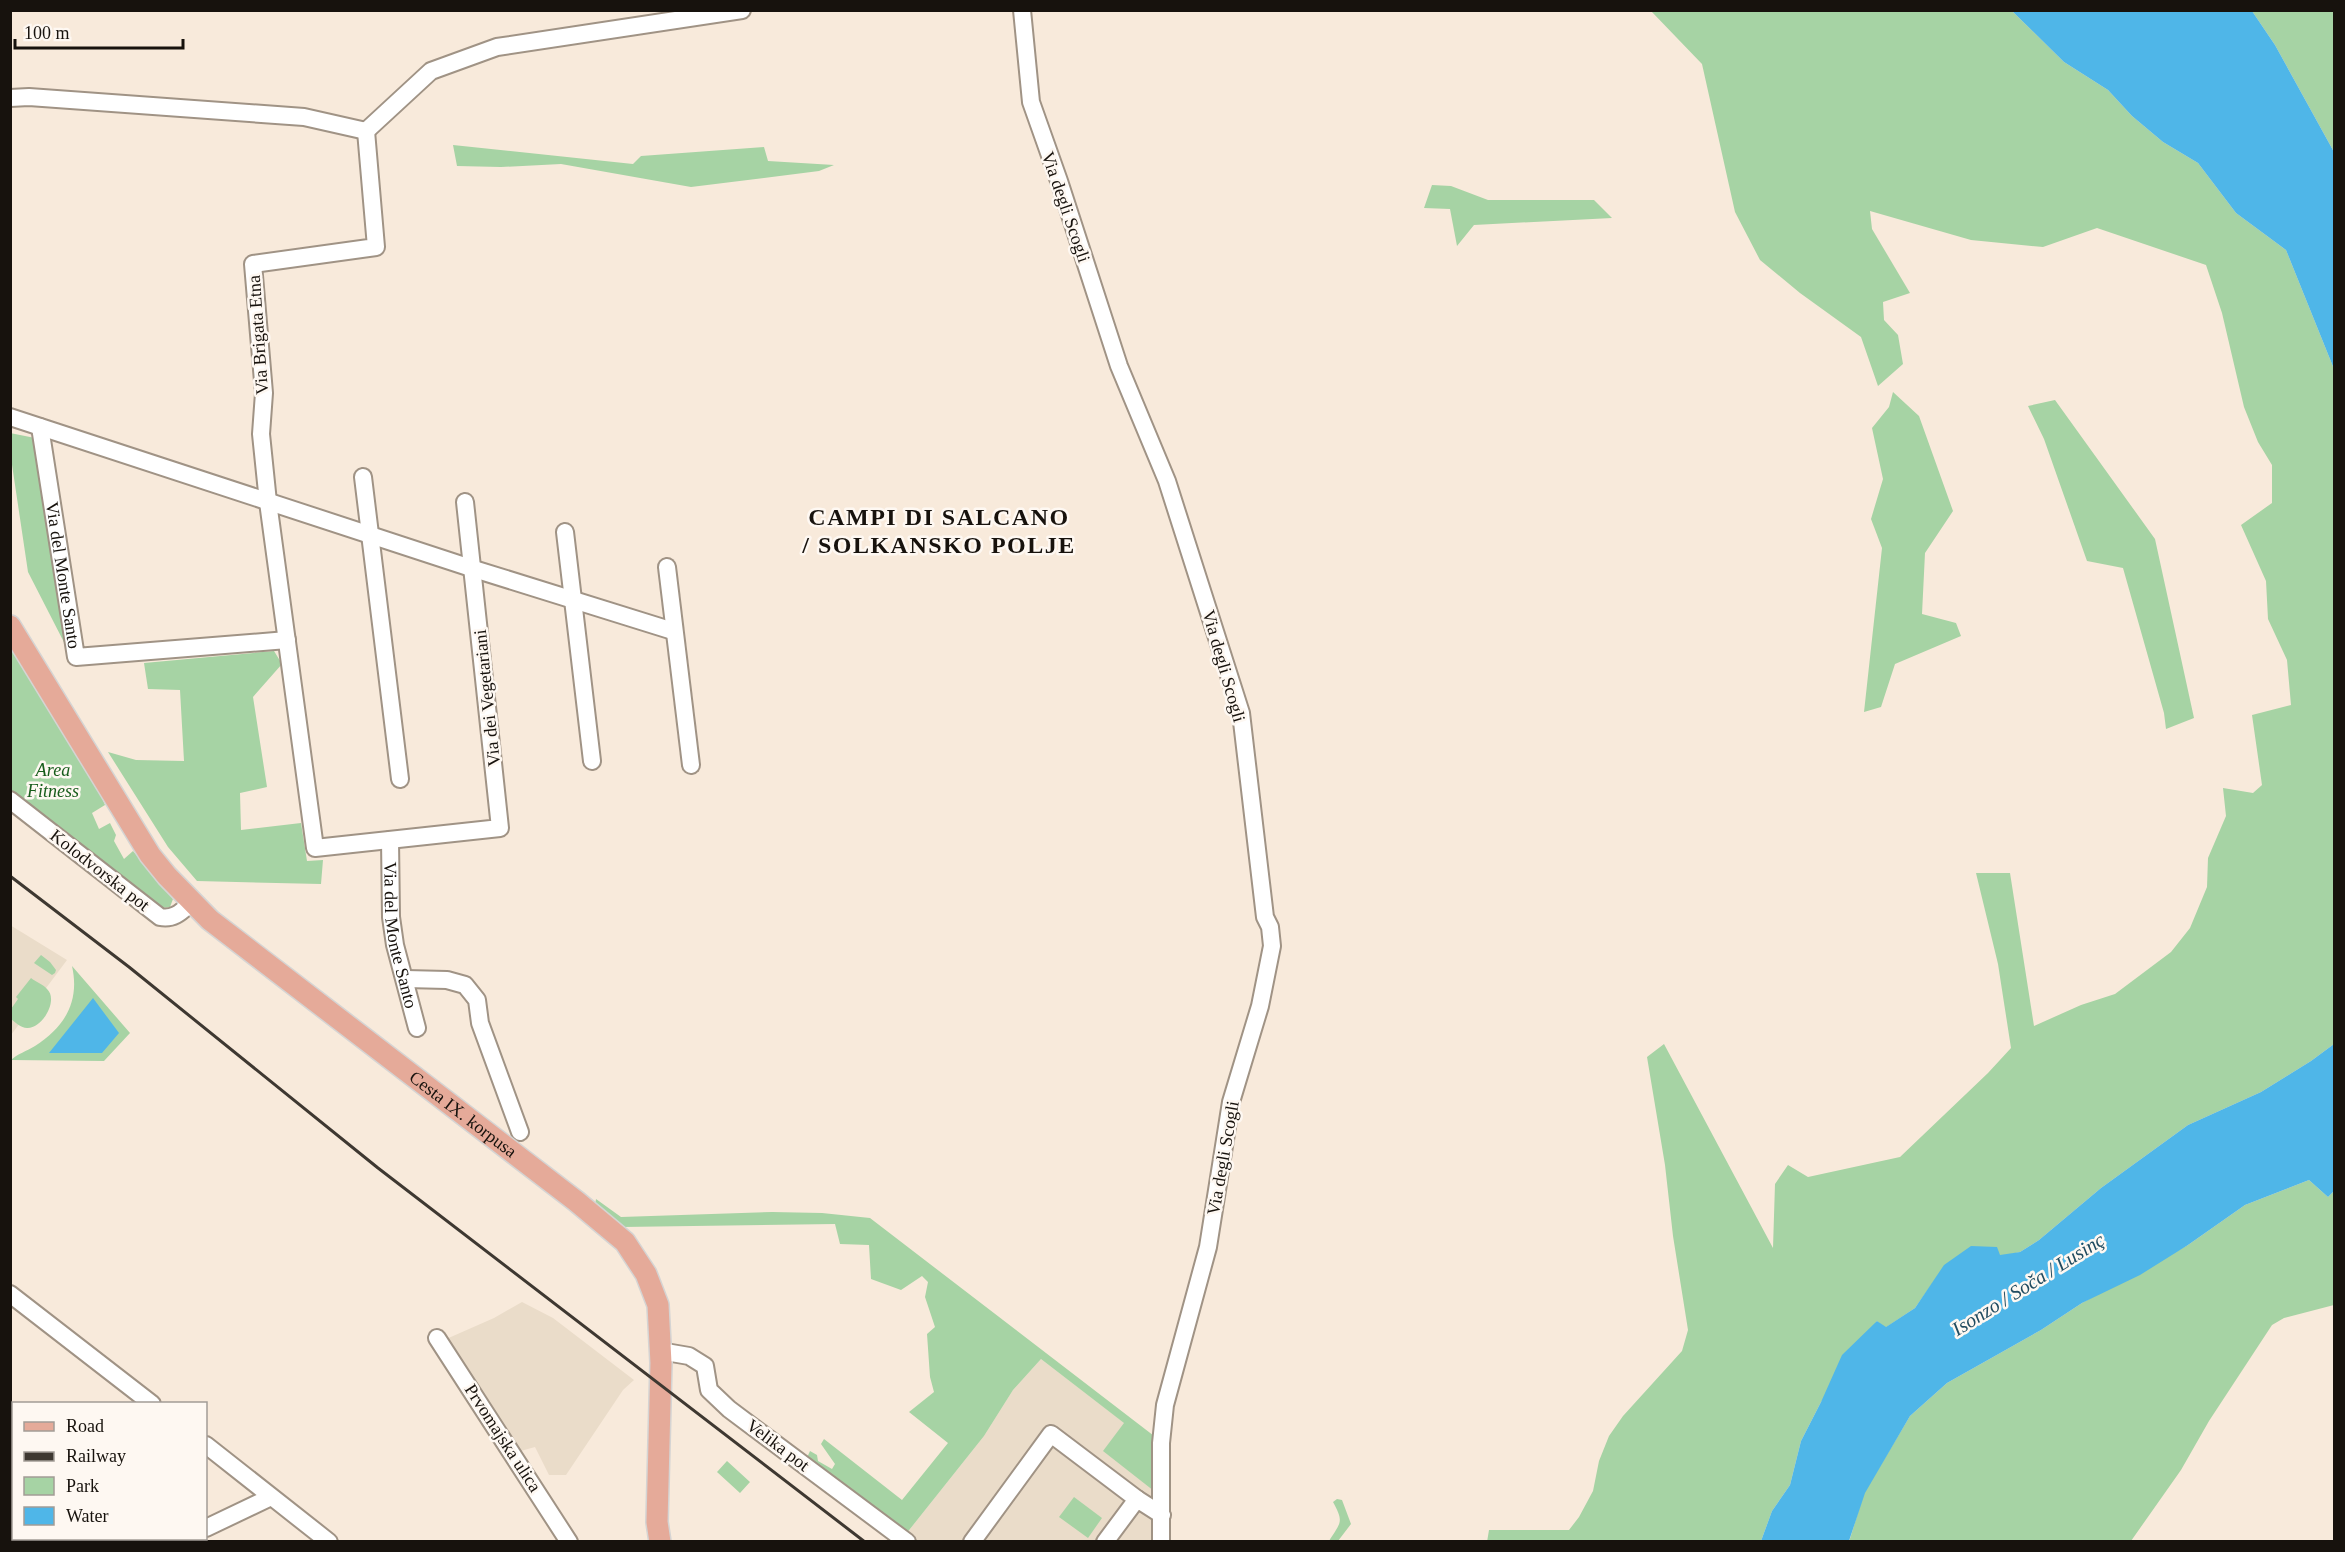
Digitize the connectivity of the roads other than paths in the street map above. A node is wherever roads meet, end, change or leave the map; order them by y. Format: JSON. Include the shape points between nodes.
{"nodes":[{"id":1,"x":742,"y":10,"type":"edge"},
{"id":2,"x":1022,"y":10,"type":"edge"},
{"id":3,"x":10,"y":98,"type":"edge"},
{"id":4,"x":366,"y":131,"type":"junction"},
{"id":5,"x":10,"y":417,"type":"edge"},
{"id":6,"x":40,"y":427,"type":"junction"},
{"id":7,"x":363,"y":477,"type":"dead end"},
{"id":8,"x":268,"y":502,"type":"junction"},
{"id":9,"x":465,"y":502,"type":"dead end"},
{"id":10,"x":565,"y":532,"type":"dead end"},
{"id":11,"x":372,"y":536,"type":"junction"},
{"id":12,"x":667,"y":567,"type":"dead end"},
{"id":13,"x":474,"y":569,"type":"junction"},
{"id":14,"x":573,"y":601,"type":"junction"},
{"id":15,"x":10,"y":626,"type":"edge"},
{"id":16,"x":673,"y":631,"type":"junction"},
{"id":17,"x":287,"y":640,"type":"junction"},
{"id":18,"x":592,"y":761,"type":"dead end"},
{"id":19,"x":691,"y":765,"type":"dead end"},
{"id":20,"x":400,"y":779,"type":"dead end"},
{"id":21,"x":10,"y":800,"type":"edge"},
{"id":22,"x":500,"y":828,"type":"joint"},
{"id":23,"x":390,"y":840,"type":"junction"},
{"id":24,"x":191,"y":903,"type":"junction"},
{"id":25,"x":406,"y":979,"type":"junction"},
{"id":26,"x":417,"y":1028,"type":"dead end"},
{"id":27,"x":520,"y":1132,"type":"dead end"},
{"id":28,"x":10,"y":1294,"type":"edge"},
{"id":29,"x":437,"y":1338,"type":"dead end"},
{"id":30,"x":660,"y":1351,"type":"junction"},
{"id":31,"x":149,"y":1402,"type":"edge"},
{"id":32,"x":207,"y":1446,"type":"edge"},
{"id":33,"x":271,"y":1497,"type":"junction"},
{"id":34,"x":1137,"y":1499,"type":"junction"},
{"id":35,"x":1162,"y":1515,"type":"junction"},
{"id":36,"x":207,"y":1528,"type":"edge"},
{"id":37,"x":568,"y":1540,"type":"edge"},
{"id":38,"x":329,"y":1542,"type":"edge"},
{"id":39,"x":660,"y":1542,"type":"edge"},
{"id":40,"x":907,"y":1542,"type":"edge"},
{"id":41,"x":972,"y":1542,"type":"edge"},
{"id":42,"x":1105,"y":1542,"type":"edge"},
{"id":43,"x":1161,"y":1542,"type":"edge"}],
"edges":[{"from":1,"to":4,"type":"street","via":[[497,47],[431,71]]},
{"from":2,"to":35,"type":"street","name":"Via degli Scogli","via":[[1031,102],[1119,366],[1167,481],[1241,713],[1265,917],[1272,946],[1260,1006],[1231,1102],[1208,1246],[1165,1405]]},
{"from":3,"to":4,"type":"street","via":[[304,117]]},
{"from":4,"to":8,"type":"street","name":"Via Brigata Etna","via":[[376,247],[253,264]]},
{"from":5,"to":6,"type":"street"},
{"from":6,"to":8,"type":"street"},
{"from":6,"to":17,"type":"street","name":"Via del Monte Santo","via":[[76,657]]},
{"from":7,"to":11,"type":"street"},
{"from":8,"to":11,"type":"street"},
{"from":8,"to":17,"type":"street","name":"Via del Monte Santo"},
{"from":9,"to":13,"type":"street"},
{"from":10,"to":14,"type":"street"},
{"from":11,"to":13,"type":"street"},
{"from":11,"to":20,"type":"street"},
{"from":12,"to":16,"type":"street"},
{"from":13,"to":14,"type":"street"},
{"from":13,"to":22,"type":"street","name":"Via dei Vegetariani"},
{"from":14,"to":16,"type":"street"},
{"from":14,"to":18,"type":"street"},
{"from":15,"to":24,"type":"main road","name":"Cesta IX. korpusa","via":[[150,855]]},
{"from":16,"to":19,"type":"street"},
{"from":17,"to":23,"type":"street","name":"Via del Monte Santo","via":[[315,848]]},
{"from":21,"to":24,"type":"street","name":"Kolodvorska pot","via":[[160,917],[174,916]]},
{"from":22,"to":23,"type":"street","name":"Via del Monte Santo"},
{"from":23,"to":25,"type":"street","name":"Via del Monte Santo","via":[[391,917]]},
{"from":24,"to":30,"type":"main road","name":"Cesta IX. korpusa","via":[[624,1242],[646,1274],[658,1305]]},
{"from":25,"to":26,"type":"street","name":"Via del Monte Santo"},
{"from":25,"to":27,"type":"street","via":[[447,980],[465,985],[477,1000],[480,1023]]},
{"from":28,"to":31,"type":"street"},
{"from":29,"to":37,"type":"street","name":"Prvomajska ulica"},
{"from":30,"to":39,"type":"main road","name":"Cesta IX. korpusa"},
{"from":30,"to":40,"type":"street","name":"Velika pot","via":[[689,1356],[705,1366],[709,1390],[729,1409]]},
{"from":32,"to":33,"type":"street"},
{"from":33,"to":36,"type":"street"},
{"from":33,"to":38,"type":"street"},
{"from":34,"to":35,"type":"street"},
{"from":34,"to":41,"type":"street","via":[[1051,1434]]},
{"from":34,"to":42,"type":"street"},
{"from":35,"to":43,"type":"street"}]}
